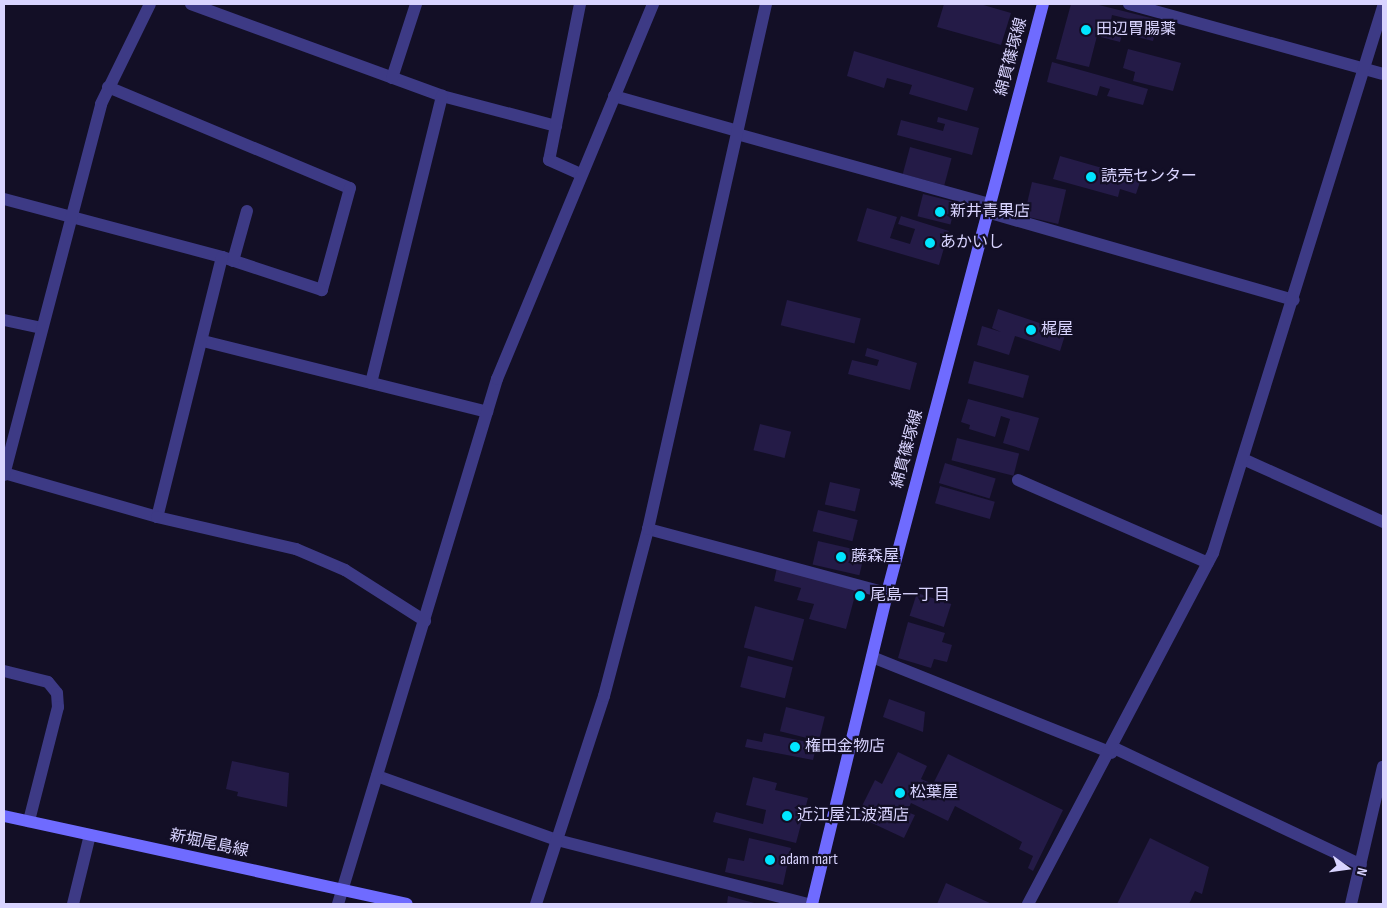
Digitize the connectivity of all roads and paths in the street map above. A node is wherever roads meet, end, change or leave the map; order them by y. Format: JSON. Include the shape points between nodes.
{"nodes":[{"id":1,"x":150,"y":4,"type":"edge"},
{"id":2,"x":191,"y":4,"type":"edge"},
{"id":3,"x":416,"y":4,"type":"edge"},
{"id":4,"x":580,"y":4,"type":"edge"},
{"id":5,"x":653,"y":4,"type":"edge"},
{"id":6,"x":766,"y":4,"type":"edge"},
{"id":7,"x":1043,"y":4,"type":"edge"},
{"id":8,"x":1129,"y":4,"type":"edge"},
{"id":9,"x":1383,"y":7,"type":"edge"},
{"id":10,"x":1363,"y":68,"type":"junction"},
{"id":11,"x":1383,"y":74,"type":"edge"},
{"id":12,"x":392,"y":78,"type":"junction"},
{"id":13,"x":108,"y":87,"type":"junction"},
{"id":14,"x":442,"y":96,"type":"junction"},
{"id":15,"x":614,"y":96,"type":"junction"},
{"id":16,"x":556,"y":126,"type":"junction"},
{"id":17,"x":737,"y":133,"type":"junction"},
{"id":18,"x":581,"y":174,"type":"junction"},
{"id":19,"x":4,"y":198,"type":"edge"},
{"id":20,"x":988,"y":208,"type":"junction"},
{"id":21,"x":247,"y":211,"type":"dead end"},
{"id":22,"x":70,"y":218,"type":"junction"},
{"id":23,"x":228,"y":259,"type":"junction"},
{"id":24,"x":1294,"y":300,"type":"junction"},
{"id":25,"x":4,"y":320,"type":"edge"},
{"id":26,"x":41,"y":328,"type":"junction"},
{"id":27,"x":203,"y":341,"type":"junction"},
{"id":28,"x":371,"y":383,"type":"junction"},
{"id":29,"x":488,"y":412,"type":"junction"},
{"id":30,"x":8,"y":438,"type":"edge"},
{"id":31,"x":1243,"y":459,"type":"junction"},
{"id":32,"x":4,"y":474,"type":"edge"},
{"id":33,"x":1018,"y":480,"type":"dead end"},
{"id":34,"x":157,"y":517,"type":"junction"},
{"id":35,"x":1383,"y":522,"type":"edge"},
{"id":36,"x":648,"y":529,"type":"junction"},
{"id":37,"x":1208,"y":563,"type":"junction"},
{"id":38,"x":887,"y":593,"type":"junction"},
{"id":39,"x":425,"y":621,"type":"junction"},
{"id":40,"x":872,"y":657,"type":"junction"},
{"id":41,"x":4,"y":672,"type":"edge"},
{"id":42,"x":1113,"y":750,"type":"junction"},
{"id":43,"x":1383,"y":767,"type":"edge"},
{"id":44,"x":377,"y":776,"type":"junction"},
{"id":45,"x":4,"y":816,"type":"edge"},
{"id":46,"x":29,"y":821,"type":"junction"},
{"id":47,"x":90,"y":835,"type":"junction"},
{"id":48,"x":557,"y":840,"type":"junction"},
{"id":49,"x":1361,"y":865,"type":"junction"},
{"id":50,"x":342,"y":889,"type":"junction"},
{"id":51,"x":73,"y":904,"type":"edge"},
{"id":52,"x":338,"y":904,"type":"edge"},
{"id":53,"x":407,"y":904,"type":"edge"},
{"id":54,"x":536,"y":904,"type":"edge"},
{"id":55,"x":811,"y":904,"type":"edge"},
{"id":56,"x":1028,"y":904,"type":"edge"},
{"id":57,"x":1351,"y":904,"type":"edge"}],
"edges":[{"from":1,"to":13,"type":"street"},
{"from":2,"to":12,"type":"street"},
{"from":3,"to":12,"type":"street"},
{"from":4,"to":16,"type":"street"},
{"from":5,"to":15,"type":"street"},
{"from":6,"to":17,"type":"street"},
{"from":7,"to":20,"type":"main road","name":"綿貫篠塚線"},
{"from":8,"to":10,"type":"street"},
{"from":9,"to":10,"type":"street"},
{"from":10,"to":11,"type":"street"},
{"from":10,"to":24,"type":"street"},
{"from":12,"to":14,"type":"street"},
{"from":13,"to":22,"type":"street"},
{"from":13,"to":23,"type":"street","via":[[350,188],[322,290]]},
{"from":14,"to":16,"type":"street"},
{"from":14,"to":28,"type":"street"},
{"from":15,"to":17,"type":"street"},
{"from":15,"to":18,"type":"street"},
{"from":16,"to":18,"type":"street","via":[[549,160]]},
{"from":17,"to":20,"type":"street"},
{"from":17,"to":36,"type":"street"},
{"from":18,"to":29,"type":"street"},
{"from":19,"to":22,"type":"street"},
{"from":20,"to":24,"type":"street"},
{"from":20,"to":38,"type":"main road","name":"綿貫篠塚線"},
{"from":21,"to":23,"type":"street"},
{"from":22,"to":23,"type":"street"},
{"from":22,"to":26,"type":"street"},
{"from":23,"to":27,"type":"street"},
{"from":24,"to":31,"type":"street"},
{"from":25,"to":26,"type":"street"},
{"from":26,"to":30,"type":"street"},
{"from":27,"to":28,"type":"street"},
{"from":27,"to":34,"type":"street"},
{"from":28,"to":29,"type":"street"},
{"from":29,"to":39,"type":"street"},
{"from":30,"to":32,"type":"street"},
{"from":31,"to":35,"type":"street"},
{"from":31,"to":37,"type":"street"},
{"from":32,"to":34,"type":"street"},
{"from":33,"to":37,"type":"street"},
{"from":34,"to":39,"type":"street","via":[[322,558]]},
{"from":36,"to":38,"type":"street"},
{"from":36,"to":48,"type":"street","via":[[604,696]]},
{"from":37,"to":42,"type":"street"},
{"from":38,"to":40,"type":"main road","name":"綿貫篠塚線"},
{"from":39,"to":44,"type":"street"},
{"from":40,"to":42,"type":"street"},
{"from":40,"to":55,"type":"main road","name":"綿貫篠塚線"},
{"from":41,"to":46,"type":"street","via":[[48,682],[57,693],[58,707]]},
{"from":42,"to":49,"type":"street"},
{"from":42,"to":56,"type":"street"},
{"from":43,"to":49,"type":"street"},
{"from":44,"to":48,"type":"street"},
{"from":44,"to":50,"type":"street"},
{"from":45,"to":46,"type":"main road","name":"新堀尾島線"},
{"from":46,"to":47,"type":"main road","name":"新堀尾島線"},
{"from":47,"to":50,"type":"main road","name":"新堀尾島線"},
{"from":47,"to":51,"type":"street"},
{"from":48,"to":54,"type":"street"},
{"from":48,"to":55,"type":"street"},
{"from":49,"to":57,"type":"street"},
{"from":50,"to":52,"type":"street"},
{"from":50,"to":53,"type":"main road","name":"新堀尾島線"}]}
